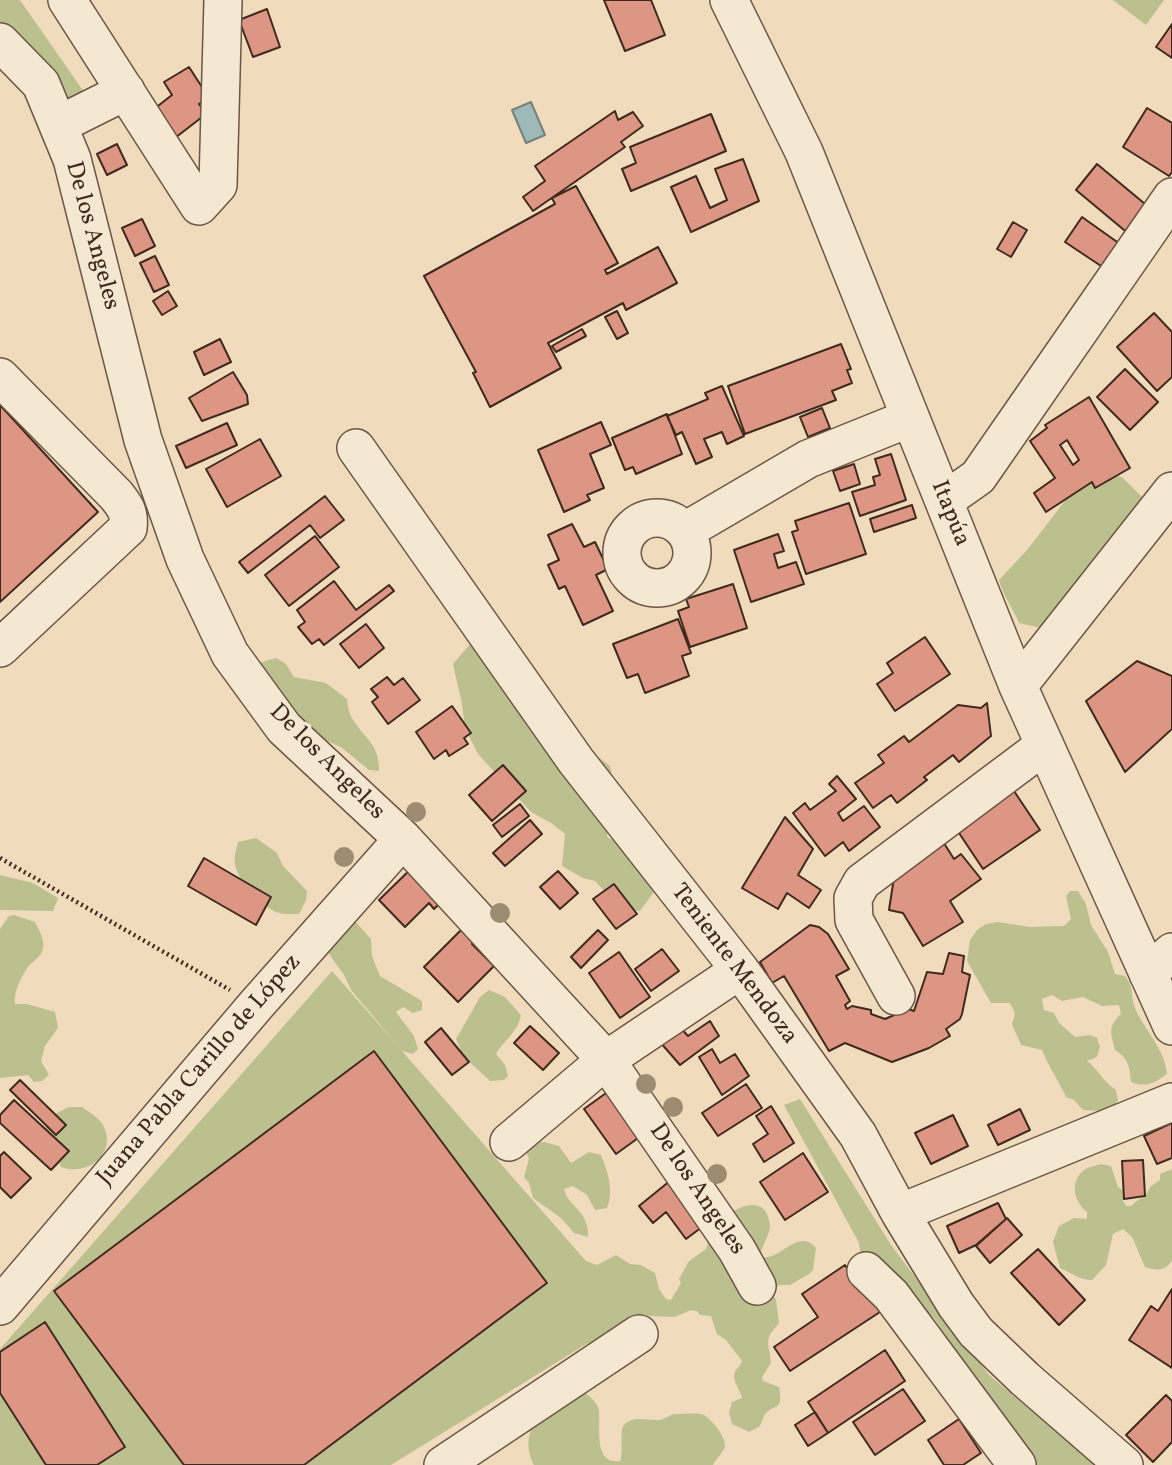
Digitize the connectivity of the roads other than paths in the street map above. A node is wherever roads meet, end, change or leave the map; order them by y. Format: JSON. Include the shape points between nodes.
{"nodes":[{"id":1,"x":67,"y":0,"type":"edge"},
{"id":2,"x":223,"y":0,"type":"edge"},
{"id":3,"x":729,"y":0,"type":"edge"},
{"id":4,"x":0,"y":42,"type":"edge"},
{"id":5,"x":126,"y":91,"type":"junction"},
{"id":6,"x":58,"y":125,"type":"junction"},
{"id":7,"x":1172,"y":197,"type":"edge"},
{"id":8,"x":0,"y":377,"type":"edge"},
{"id":9,"x":910,"y":418,"type":"junction"},
{"id":10,"x":356,"y":449,"type":"dead end"},
{"id":11,"x":1172,"y":491,"type":"edge"},
{"id":12,"x":944,"y":501,"type":"junction"},
{"id":13,"x":685,"y":531,"type":"dead end"},
{"id":14,"x":0,"y":648,"type":"edge"},
{"id":15,"x":1018,"y":686,"type":"junction"},
{"id":16,"x":1045,"y":745,"type":"junction"},
{"id":17,"x":403,"y":839,"type":"junction"},
{"id":18,"x":1160,"y":963,"type":"edge"},
{"id":19,"x":740,"y":970,"type":"junction"},
{"id":20,"x":896,"y":996,"type":"dead end"},
{"id":21,"x":1172,"y":1026,"type":"edge"},
{"id":22,"x":606,"y":1060,"type":"junction"},
{"id":23,"x":1172,"y":1102,"type":"edge"},
{"id":24,"x":509,"y":1142,"type":"dead end"},
{"id":25,"x":900,"y":1213,"type":"junction"},
{"id":26,"x":866,"y":1271,"type":"dead end"},
{"id":27,"x":757,"y":1286,"type":"dead end"},
{"id":28,"x":0,"y":1306,"type":"edge"},
{"id":29,"x":976,"y":1332,"type":"junction"},
{"id":30,"x":639,"y":1334,"type":"dead end"},
{"id":31,"x":938,"y":1356,"type":"junction"},
{"id":32,"x":443,"y":1465,"type":"edge"},
{"id":33,"x":1017,"y":1465,"type":"edge"},
{"id":34,"x":1124,"y":1465,"type":"edge"}],
"edges":[{"from":1,"to":5,"type":"street"},
{"from":2,"to":5,"type":"street","via":[[218,185],[199,206]]},
{"from":3,"to":9,"type":"street","name":"Itapúa","via":[[804,152]]},
{"from":4,"to":6,"type":"street","name":"De los Angeles","via":[[41,84]]},
{"from":5,"to":6,"type":"street"},
{"from":6,"to":17,"type":"street","name":"De los Angeles","via":[[72,159],[143,440],[212,620],[230,654],[284,728]]},
{"from":7,"to":12,"type":"street","via":[[978,477]]},
{"from":8,"to":14,"type":"street","via":[[116,495],[130,516],[128,528]]},
{"from":9,"to":12,"type":"street","name":"Itapúa"},
{"from":9,"to":13,"type":"street","via":[[808,459]]},
{"from":10,"to":19,"type":"street","name":"Teniente Mendoza","via":[[576,761]]},
{"from":11,"to":15,"type":"street"},
{"from":12,"to":15,"type":"street","name":"Itapúa"},
{"from":15,"to":16,"type":"street","name":"Itapúa"},
{"from":16,"to":18,"type":"street","name":"Itapúa"},
{"from":16,"to":20,"type":"street","via":[[862,882],[853,898],[854,920]]},
{"from":17,"to":22,"type":"street","name":"De los Angeles"},
{"from":17,"to":28,"type":"street","name":"Juana Pabla Carillo de López"},
{"from":18,"to":21,"type":"street","name":"Itapúa"},
{"from":19,"to":22,"type":"street"},
{"from":19,"to":25,"type":"street","name":"Teniente Mendoza","via":[[858,1135]]},
{"from":22,"to":24,"type":"street"},
{"from":22,"to":27,"type":"street","name":"De los Angeles"},
{"from":23,"to":25,"type":"street"},
{"from":25,"to":29,"type":"street","name":"Teniente Mendoza"},
{"from":26,"to":31,"type":"street","via":[[891,1295]]},
{"from":29,"to":31,"type":"street"},
{"from":29,"to":34,"type":"street","name":"Teniente Mendoza"},
{"from":30,"to":32,"type":"street"},
{"from":31,"to":33,"type":"street"}]}
